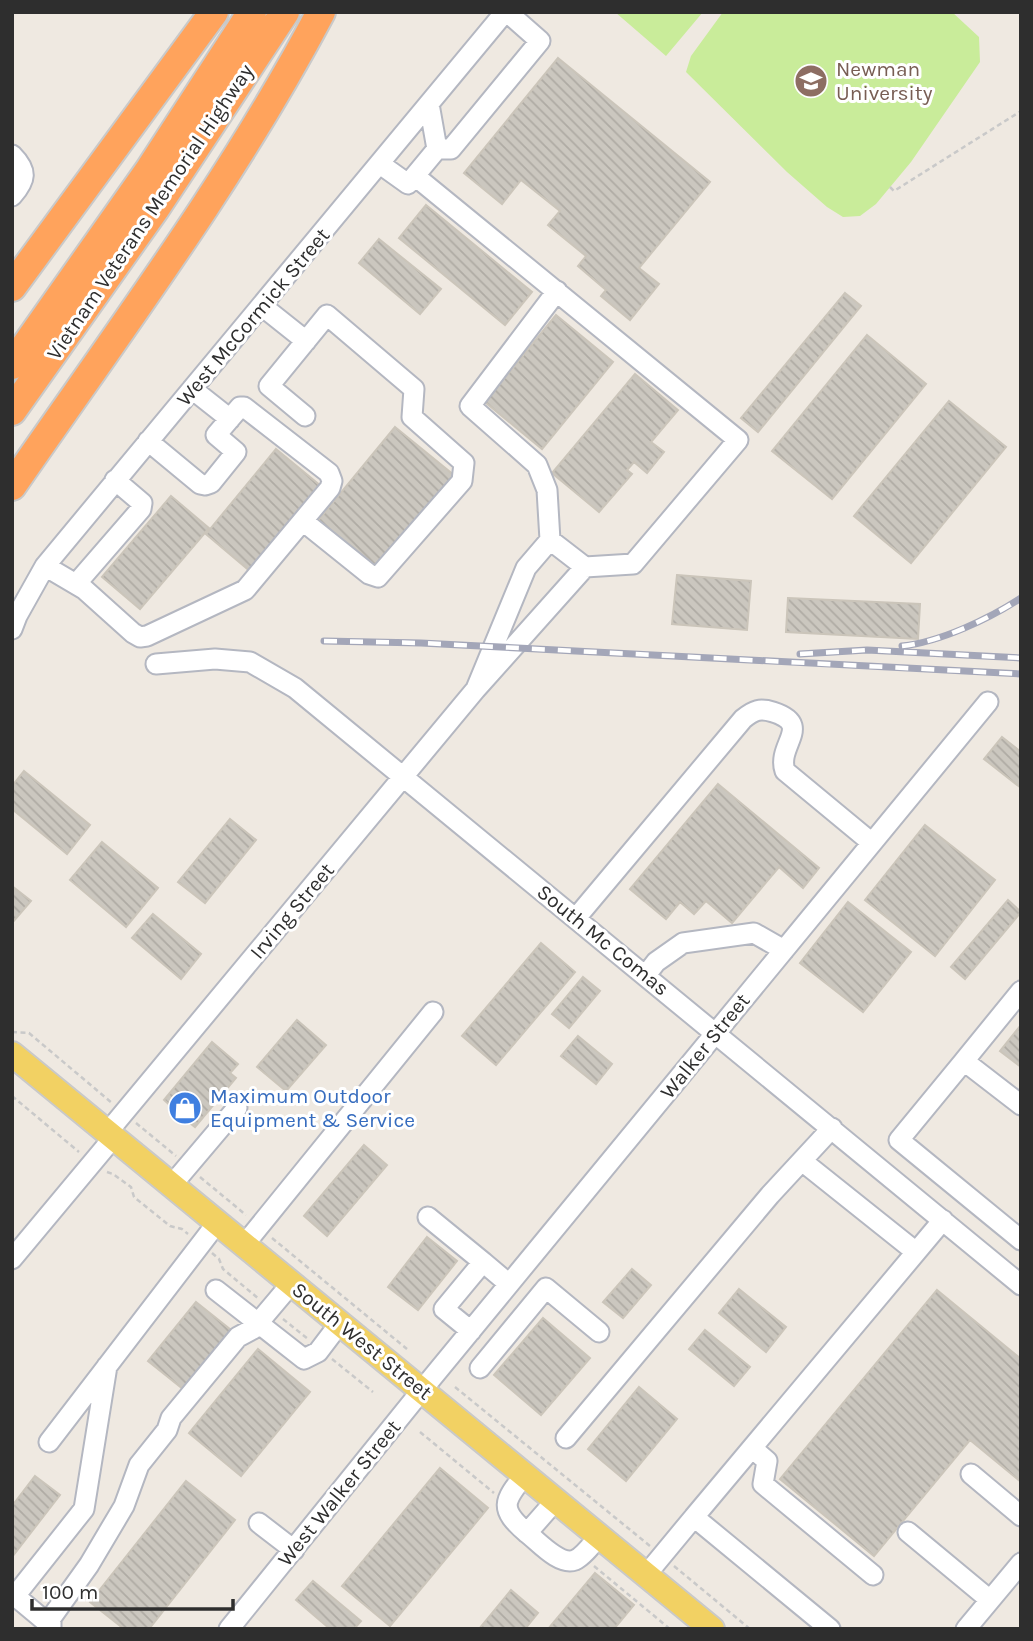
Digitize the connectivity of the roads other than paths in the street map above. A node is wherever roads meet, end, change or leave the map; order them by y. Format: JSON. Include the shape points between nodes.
{"nodes":[{"id":1,"x":214,"y":12,"type":"edge"},
{"id":2,"x":252,"y":12,"type":"edge"},
{"id":3,"x":285,"y":12,"type":"edge"},
{"id":4,"x":321,"y":12,"type":"edge"},
{"id":5,"x":506,"y":12,"type":"edge"},
{"id":6,"x":429,"y":104,"type":"junction"},
{"id":7,"x":437,"y":149,"type":"junction"},
{"id":8,"x":12,"y":155,"type":"edge"},
{"id":9,"x":380,"y":164,"type":"junction"},
{"id":10,"x":415,"y":176,"type":"junction"},
{"id":11,"x":12,"y":196,"type":"edge"},
{"id":12,"x":12,"y":287,"type":"edge"},
{"id":13,"x":557,"y":291,"type":"junction"},
{"id":14,"x":262,"y":306,"type":"junction"},
{"id":15,"x":306,"y":341,"type":"junction"},
{"id":16,"x":12,"y":365,"type":"edge"},
{"id":17,"x":192,"y":389,"type":"junction"},
{"id":18,"x":12,"y":411,"type":"edge"},
{"id":19,"x":305,"y":416,"type":"dead end"},
{"id":20,"x":230,"y":419,"type":"junction"},
{"id":21,"x":148,"y":441,"type":"junction"},
{"id":22,"x":115,"y":480,"type":"junction"},
{"id":23,"x":12,"y":486,"type":"edge"},
{"id":24,"x":303,"y":521,"type":"junction"},
{"id":25,"x":550,"y":540,"type":"junction"},
{"id":26,"x":45,"y":566,"type":"junction"},
{"id":27,"x":585,"y":567,"type":"junction"},
{"id":28,"x":76,"y":584,"type":"junction"},
{"id":29,"x":12,"y":629,"type":"edge"},
{"id":30,"x":156,"y":664,"type":"dead end"},
{"id":31,"x":476,"y":689,"type":"junction"},
{"id":32,"x":988,"y":702,"type":"dead end"},
{"id":33,"x":403,"y":778,"type":"junction"},
{"id":34,"x":872,"y":843,"type":"junction"},
{"id":35,"x":576,"y":918,"type":"junction"},
{"id":36,"x":783,"y":950,"type":"junction"},
{"id":37,"x":646,"y":975,"type":"junction"},
{"id":38,"x":1021,"y":991,"type":"edge"},
{"id":39,"x":433,"y":1012,"type":"dead end"},
{"id":40,"x":716,"y":1032,"type":"junction"},
{"id":41,"x":12,"y":1054,"type":"edge"},
{"id":42,"x":964,"y":1061,"type":"junction"},
{"id":43,"x":1021,"y":1105,"type":"edge"},
{"id":44,"x":237,"y":1108,"type":"dead end"},
{"id":45,"x":832,"y":1128,"type":"junction"},
{"id":46,"x":110,"y":1136,"type":"junction"},
{"id":47,"x":802,"y":1161,"type":"junction"},
{"id":48,"x":171,"y":1186,"type":"junction"},
{"id":49,"x":428,"y":1217,"type":"dead end"},
{"id":50,"x":943,"y":1220,"type":"junction"},
{"id":51,"x":217,"y":1223,"type":"junction"},
{"id":52,"x":251,"y":1236,"type":"junction"},
{"id":53,"x":1021,"y":1240,"type":"edge"},
{"id":54,"x":916,"y":1252,"type":"junction"},
{"id":55,"x":12,"y":1259,"type":"edge"},
{"id":56,"x":483,"y":1262,"type":"junction"},
{"id":57,"x":515,"y":1277,"type":"junction"},
{"id":58,"x":291,"y":1284,"type":"junction"},
{"id":59,"x":1021,"y":1285,"type":"edge"},
{"id":60,"x":546,"y":1288,"type":"junction"},
{"id":61,"x":216,"y":1290,"type":"dead end"},
{"id":62,"x":485,"y":1314,"type":"junction"},
{"id":63,"x":340,"y":1324,"type":"junction"},
{"id":64,"x":255,"y":1326,"type":"junction"},
{"id":65,"x":471,"y":1331,"type":"junction"},
{"id":66,"x":599,"y":1332,"type":"dead end"},
{"id":67,"x":508,"y":1333,"type":"junction"},
{"id":68,"x":107,"y":1366,"type":"junction"},
{"id":69,"x":480,"y":1368,"type":"dead end"},
{"id":70,"x":422,"y":1390,"type":"junction"},
{"id":71,"x":566,"y":1438,"type":"dead end"},
{"id":72,"x":49,"y":1442,"type":"dead end"},
{"id":73,"x":752,"y":1448,"type":"junction"},
{"id":74,"x":971,"y":1474,"type":"dead end"},
{"id":75,"x":525,"y":1475,"type":"junction"},
{"id":76,"x":556,"y":1500,"type":"junction"},
{"id":77,"x":1021,"y":1516,"type":"edge"},
{"id":78,"x":694,"y":1517,"type":"junction"},
{"id":79,"x":259,"y":1523,"type":"dead end"},
{"id":80,"x":908,"y":1532,"type":"dead end"},
{"id":81,"x":527,"y":1533,"type":"junction"},
{"id":82,"x":599,"y":1536,"type":"junction"},
{"id":83,"x":294,"y":1550,"type":"junction"},
{"id":84,"x":1021,"y":1563,"type":"edge"},
{"id":85,"x":654,"y":1565,"type":"junction"},
{"id":86,"x":873,"y":1575,"type":"dead end"},
{"id":87,"x":990,"y":1600,"type":"junction"},
{"id":88,"x":43,"y":1625,"type":"edge"},
{"id":89,"x":229,"y":1629,"type":"edge"},
{"id":90,"x":712,"y":1629,"type":"edge"},
{"id":91,"x":830,"y":1629,"type":"edge"},
{"id":92,"x":966,"y":1629,"type":"edge"}],
"edges":[{"from":1,"to":12,"type":"highway"},
{"from":2,"to":16,"type":"highway","name":"Vietnam Veterans Memorial Highway","via":[[150,169]]},
{"from":3,"to":18,"type":"highway","name":"Vietnam Veterans Memorial Highway","via":[[155,209]]},
{"from":4,"to":23,"type":"highway","via":[[241,152]]},
{"from":5,"to":6,"type":"street","name":"West McCormick Street"},
{"from":5,"to":7,"type":"street","via":[[540,41],[451,149]]},
{"from":6,"to":7,"type":"street"},
{"from":6,"to":9,"type":"street","name":"West McCormick Street"},
{"from":7,"to":10,"type":"street"},
{"from":8,"to":11,"type":"street","via":[[21,164],[23,176]]},
{"from":9,"to":10,"type":"street","via":[[408,184]]},
{"from":9,"to":14,"type":"street","name":"West McCormick Street"},
{"from":10,"to":13,"type":"street"},
{"from":13,"to":25,"type":"street","via":[[470,406],[537,465],[547,490]]},
{"from":13,"to":27,"type":"street","via":[[738,440],[633,564]]},
{"from":14,"to":15,"type":"street"},
{"from":14,"to":17,"type":"street","name":"West McCormick Street"},
{"from":15,"to":19,"type":"street","via":[[269,386]]},
{"from":15,"to":24,"type":"street","via":[[327,316],[414,389],[412,417],[464,463],[465,469],[462,481],[378,577]]},
{"from":17,"to":20,"type":"street"},
{"from":17,"to":21,"type":"street","name":"West McCormick Street"},
{"from":20,"to":21,"type":"street","via":[[216,435],[236,452],[205,485]]},
{"from":20,"to":24,"type":"street","via":[[244,407],[329,473],[330,488]]},
{"from":21,"to":22,"type":"street","name":"West McCormick Street"},
{"from":22,"to":26,"type":"street","name":"West McCormick Street"},
{"from":22,"to":28,"type":"street","via":[[142,503],[141,509]]},
{"from":24,"to":28,"type":"street","via":[[245,590],[147,636],[133,633]]},
{"from":25,"to":27,"type":"street"},
{"from":25,"to":31,"type":"street","via":[[526,568]]},
{"from":26,"to":28,"type":"street"},
{"from":26,"to":29,"type":"street","name":"West McCormick Street"},
{"from":27,"to":31,"type":"street"},
{"from":30,"to":33,"type":"street","name":"South Mc Comas","via":[[215,659],[250,662],[295,688]]},
{"from":31,"to":33,"type":"street","name":"Irving Street"},
{"from":32,"to":34,"type":"street","name":"Walker Street"},
{"from":33,"to":35,"type":"street","name":"South Mc Comas"},
{"from":33,"to":46,"type":"street","name":"Irving Street","via":[[124,1113]]},
{"from":34,"to":35,"type":"street","via":[[785,771],[792,730],[788,717],[757,710],[743,719]]},
{"from":34,"to":36,"type":"street","name":"Walker Street"},
{"from":35,"to":37,"type":"street","name":"South Mc Comas"},
{"from":36,"to":37,"type":"street","via":[[754,933],[683,943]]},
{"from":36,"to":40,"type":"street","name":"Walker Street"},
{"from":37,"to":40,"type":"street","name":"South Mc Comas"},
{"from":38,"to":42,"type":"street"},
{"from":39,"to":52,"type":"street"},
{"from":40,"to":45,"type":"street","name":"South Mc Comas"},
{"from":40,"to":57,"type":"street","name":"Walker Street"},
{"from":41,"to":46,"type":"main road","name":"South West Street"},
{"from":42,"to":43,"type":"street"},
{"from":42,"to":53,"type":"street","via":[[900,1140]]},
{"from":44,"to":48,"type":"street"},
{"from":45,"to":47,"type":"street"},
{"from":45,"to":50,"type":"street","name":"South Mc Comas"},
{"from":46,"to":48,"type":"main road","name":"South West Street"},
{"from":46,"to":55,"type":"street","name":"Irving Street"},
{"from":47,"to":54,"type":"street"},
{"from":47,"to":71,"type":"street"},
{"from":48,"to":51,"type":"main road","name":"South West Street"},
{"from":49,"to":56,"type":"street"},
{"from":50,"to":54,"type":"street"},
{"from":50,"to":59,"type":"street","name":"South Mc Comas"},
{"from":51,"to":52,"type":"main road","name":"South West Street"},
{"from":51,"to":68,"type":"street"},
{"from":52,"to":58,"type":"main road","name":"South West Street"},
{"from":54,"to":73,"type":"street"},
{"from":56,"to":57,"type":"street"},
{"from":56,"to":65,"type":"street","via":[[444,1309]]},
{"from":57,"to":60,"type":"street"},
{"from":57,"to":62,"type":"street","name":"Walker Street"},
{"from":58,"to":63,"type":"main road","name":"South West Street"},
{"from":58,"to":64,"type":"street"},
{"from":60,"to":66,"type":"street"},
{"from":60,"to":67,"type":"street"},
{"from":61,"to":64,"type":"street"},
{"from":62,"to":65,"type":"street","name":"Walker Street"},
{"from":62,"to":67,"type":"street"},
{"from":63,"to":64,"type":"street","via":[[318,1352],[304,1359]]},
{"from":63,"to":70,"type":"main road","name":"South West Street"},
{"from":64,"to":88,"type":"street","via":[[247,1345],[181,1426],[167,1430],[139,1465],[124,1506],[89,1565]]},
{"from":65,"to":70,"type":"street","name":"Walker Street"},
{"from":67,"to":69,"type":"street"},
{"from":68,"to":72,"type":"street"},
{"from":68,"to":88,"type":"street","via":[[84,1509],[15,1596]]},
{"from":70,"to":75,"type":"main road","name":"South West Street"},
{"from":70,"to":83,"type":"street","name":"West Walker Street"},
{"from":73,"to":78,"type":"street"},
{"from":73,"to":86,"type":"street","via":[[767,1461],[763,1484]]},
{"from":74,"to":77,"type":"street"},
{"from":75,"to":76,"type":"main road","name":"South West Street"},
{"from":75,"to":81,"type":"street","via":[[508,1494],[506,1506],[512,1521]]},
{"from":76,"to":81,"type":"street"},
{"from":76,"to":82,"type":"main road","name":"South West Street"},
{"from":78,"to":85,"type":"street"},
{"from":78,"to":91,"type":"street"},
{"from":79,"to":83,"type":"street"},
{"from":80,"to":87,"type":"street"},
{"from":81,"to":82,"type":"street","via":[[565,1560],[582,1555]]},
{"from":82,"to":85,"type":"main road","name":"South West Street"},
{"from":83,"to":89,"type":"street","name":"West Walker Street"},
{"from":84,"to":87,"type":"street"},
{"from":85,"to":90,"type":"main road","name":"South West Street"},
{"from":87,"to":92,"type":"street"}]}
